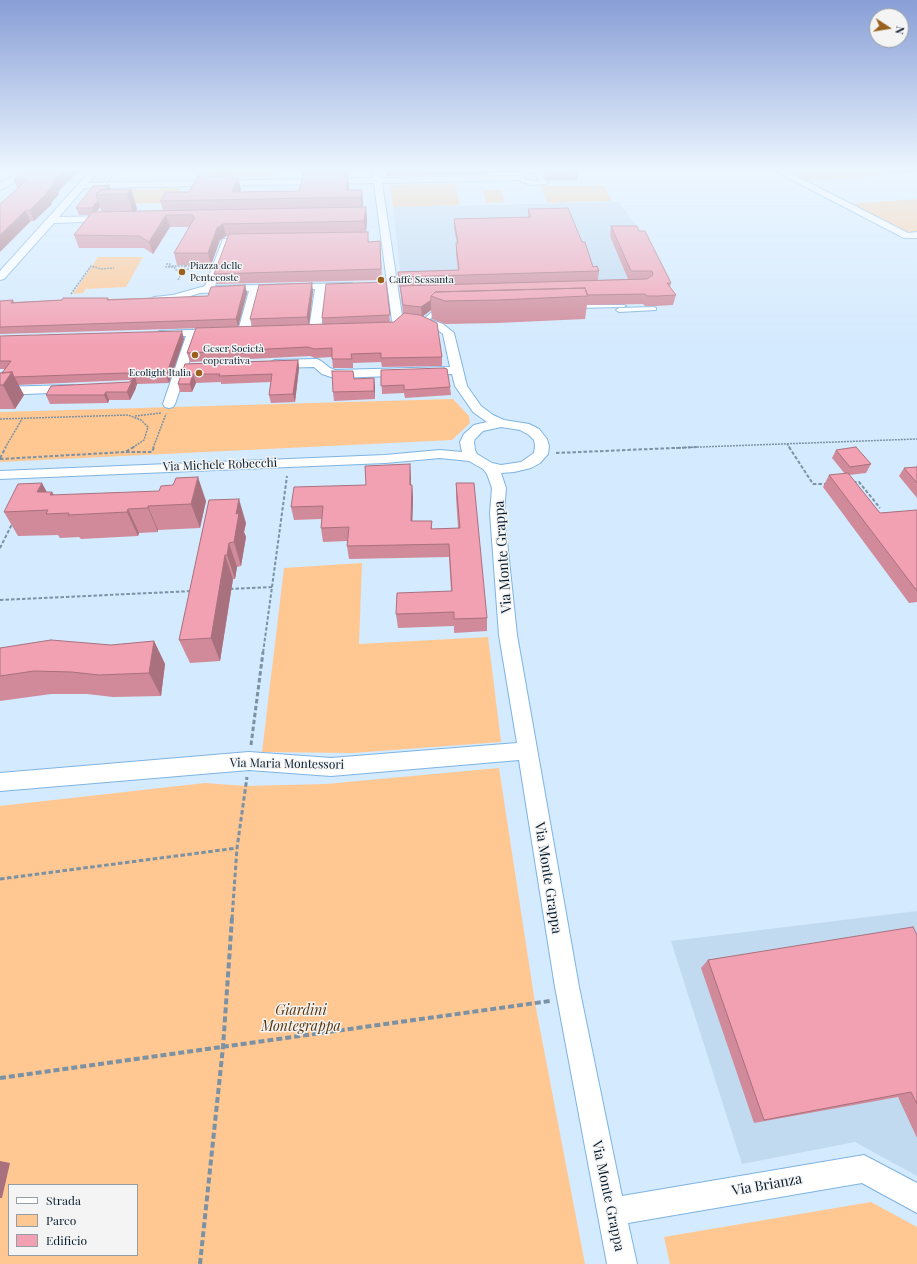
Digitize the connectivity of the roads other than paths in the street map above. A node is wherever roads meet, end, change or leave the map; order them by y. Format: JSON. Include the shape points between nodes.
{"nodes":[{"id":1,"x":45,"y":228,"type":"edge"},
{"id":2,"x":380,"y":228,"type":"edge"},
{"id":3,"x":891,"y":228,"type":"edge"},
{"id":4,"x":917,"y":235,"type":"edge"},
{"id":5,"x":260,"y":239,"type":"edge"},
{"id":6,"x":0,"y":278,"type":"edge"},
{"id":7,"x":360,"y":285,"type":"edge"},
{"id":8,"x":321,"y":286,"type":"junction"},
{"id":9,"x":255,"y":287,"type":"junction"},
{"id":10,"x":390,"y":287,"type":"junction"},
{"id":11,"x":209,"y":288,"type":"junction"},
{"id":12,"x":406,"y":292,"type":"edge"},
{"id":13,"x":142,"y":300,"type":"edge"},
{"id":14,"x":624,"y":306,"type":"edge"},
{"id":15,"x":654,"y":309,"type":"dead end"},
{"id":16,"x":448,"y":313,"type":"edge"},
{"id":17,"x":411,"y":318,"type":"edge"},
{"id":18,"x":428,"y":318,"type":"junction"},
{"id":19,"x":368,"y":328,"type":"edge"},
{"id":20,"x":330,"y":329,"type":"edge"},
{"id":21,"x":193,"y":333,"type":"junction"},
{"id":22,"x":147,"y":334,"type":"edge"},
{"id":23,"x":264,"y":364,"type":"edge"},
{"id":24,"x":196,"y":367,"type":"edge"},
{"id":25,"x":181,"y":368,"type":"junction"},
{"id":26,"x":457,"y":370,"type":"junction"},
{"id":27,"x":84,"y":388,"type":"edge"},
{"id":28,"x":0,"y":391,"type":"edge"},
{"id":29,"x":168,"y":409,"type":"road end"},
{"id":30,"x":477,"y":409,"type":"junction"},
{"id":31,"x":500,"y":423,"type":"junction"},
{"id":32,"x":479,"y":428,"type":"junction"},
{"id":33,"x":467,"y":442,"type":"junction"},
{"id":34,"x":440,"y":454,"type":"junction"},
{"id":35,"x":472,"y":457,"type":"junction"},
{"id":36,"x":488,"y":466,"type":"junction"},
{"id":37,"x":514,"y":468,"type":"junction"},
{"id":38,"x":0,"y":475,"type":"edge"},
{"id":39,"x":499,"y":488,"type":"junction"},
{"id":40,"x":527,"y":751,"type":"junction"},
{"id":41,"x":0,"y":782,"type":"edge"},
{"id":42,"x":917,"y":1199,"type":"edge"},
{"id":43,"x":610,"y":1212,"type":"junction"},
{"id":44,"x":622,"y":1264,"type":"edge"}],
"edges":[{"from":1,"to":6,"type":"street"},
{"from":2,"to":10,"type":"street"},
{"from":3,"to":4,"type":"street","via":[[907,236]]},
{"from":5,"to":11,"type":"street","via":[[226,242]]},
{"from":7,"to":8,"type":"street"},
{"from":8,"to":9,"type":"street"},
{"from":8,"to":20,"type":"street","via":[[311,329]]},
{"from":9,"to":11,"type":"street"},
{"from":9,"to":21,"type":"street","via":[[248,331]]},
{"from":10,"to":12,"type":"street"},
{"from":10,"to":19,"type":"street","via":[[400,318],[398,322],[391,327]]},
{"from":11,"to":13,"type":"street","via":[[170,298]]},
{"from":14,"to":15,"type":"lane","via":[[569,309]]},
{"from":16,"to":18,"type":"lane"},
{"from":17,"to":18,"type":"lane"},
{"from":18,"to":26,"type":"street","via":[[448,333]]},
{"from":21,"to":22,"type":"street"},
{"from":21,"to":25,"type":"street"},
{"from":23,"to":26,"type":"street","via":[[318,363],[326,371],[334,374]]},
{"from":24,"to":25,"type":"street"},
{"from":25,"to":29,"type":"street"},
{"from":26,"to":30,"type":"street","via":[[461,386]]},
{"from":27,"to":28,"type":"street"},
{"from":30,"to":31,"type":"street"},
{"from":30,"to":32,"type":"street","via":[[482,423]]},
{"from":31,"to":32,"type":"street"},
{"from":31,"to":37,"type":"street","via":[[524,427],[540,439],[541,454],[526,465]]},
{"from":32,"to":33,"type":"street"},
{"from":33,"to":34,"type":"street","name":"Via Michele Robecchi","via":[[459,448]]},
{"from":33,"to":35,"type":"street"},
{"from":34,"to":35,"type":"street","name":"Via Michele Robecchi"},
{"from":34,"to":38,"type":"street","name":"Via Michele Robecchi"},
{"from":35,"to":36,"type":"street"},
{"from":36,"to":37,"type":"street"},
{"from":36,"to":39,"type":"street","name":"Via Monte Grappa","via":[[494,473]]},
{"from":37,"to":39,"type":"street","name":"Via Monte Grappa"},
{"from":39,"to":40,"type":"street","name":"Via Monte Grappa","via":[[497,513],[508,635]]},
{"from":40,"to":41,"type":"street","name":"Via Maria Montessori","via":[[331,767],[249,761]]},
{"from":40,"to":43,"type":"street","name":"Via Monte Grappa","via":[[567,987]]},
{"from":42,"to":43,"type":"street","name":"Via Brianza","via":[[864,1169]]},
{"from":43,"to":44,"type":"street","name":"Via Monte Grappa"}]}
